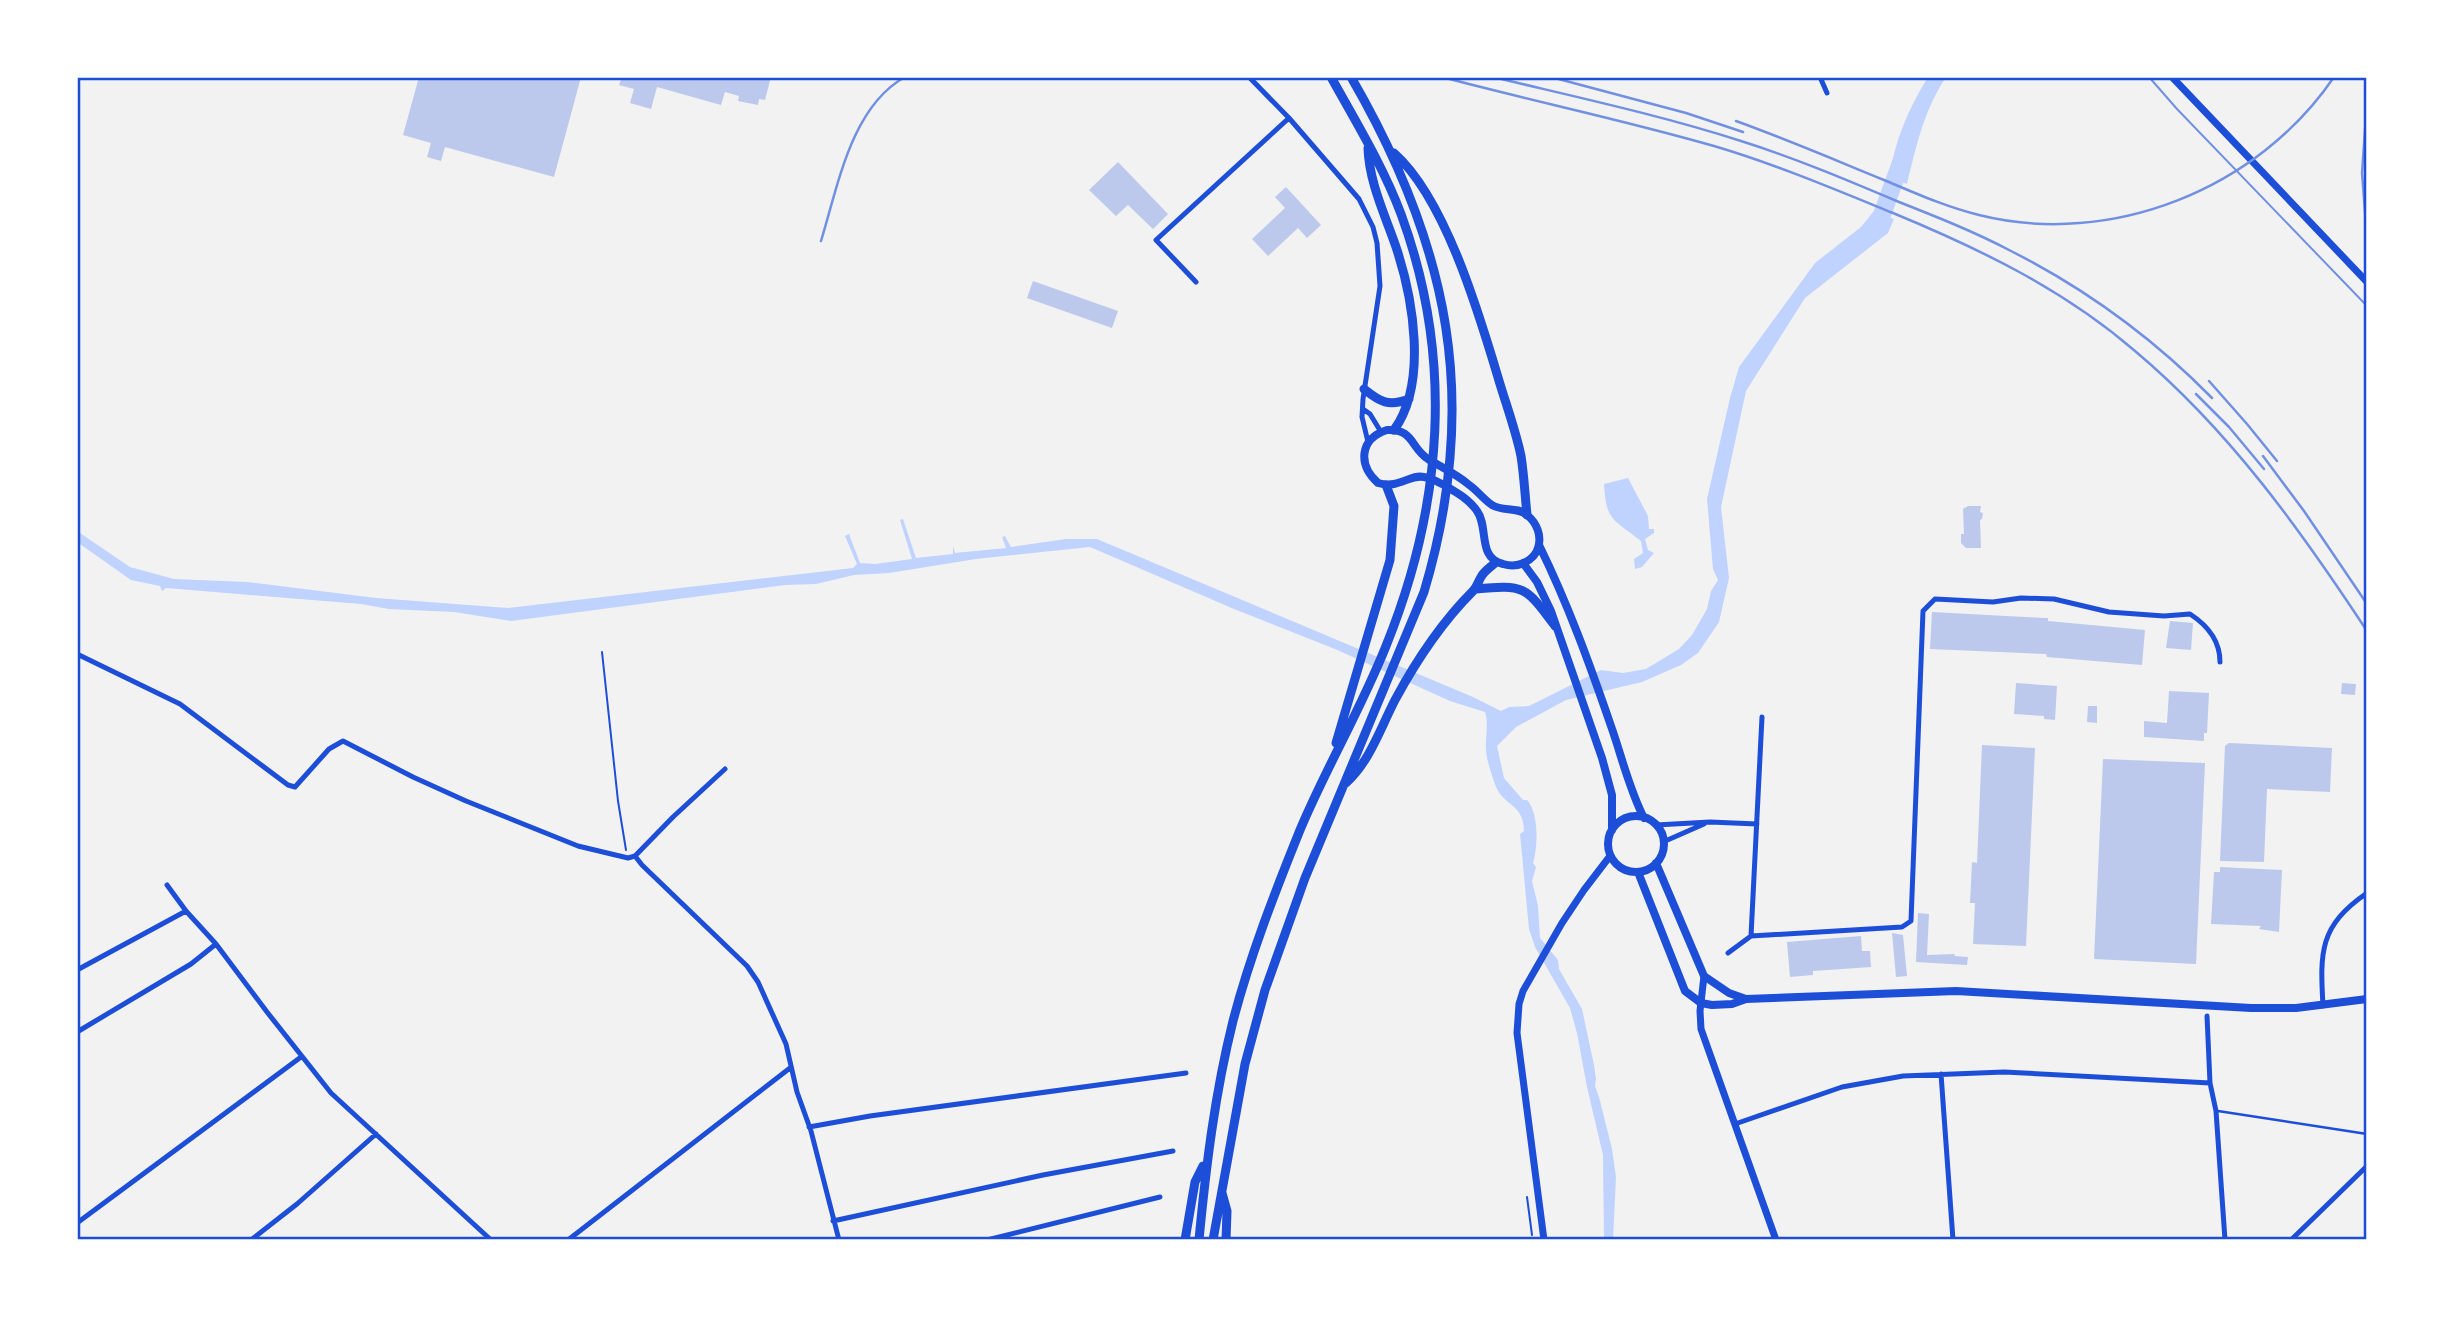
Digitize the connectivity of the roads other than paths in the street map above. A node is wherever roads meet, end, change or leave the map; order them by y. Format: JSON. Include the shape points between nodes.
{"nodes":[{"id":1,"x":1249,"y":77,"type":"edge"},
{"id":2,"x":1331,"y":77,"type":"edge"},
{"id":3,"x":1821,"y":77,"type":"edge"},
{"id":4,"x":2172,"y":77,"type":"edge"},
{"id":5,"x":1352,"y":79,"type":"edge"},
{"id":6,"x":1827,"y":93,"type":"dead end"},
{"id":7,"x":1289,"y":118,"type":"junction"},
{"id":8,"x":1368,"y":143,"type":"junction"},
{"id":9,"x":1390,"y":149,"type":"junction"},
{"id":10,"x":1196,"y":282,"type":"dead end"},
{"id":11,"x":2367,"y":282,"type":"edge"},
{"id":12,"x":1364,"y":389,"type":"junction"},
{"id":13,"x":1409,"y":399,"type":"junction"},
{"id":14,"x":1363,"y":409,"type":"junction"},
{"id":15,"x":1394,"y":430,"type":"junction"},
{"id":16,"x":1381,"y":432,"type":"junction"},
{"id":17,"x":1368,"y":442,"type":"junction"},
{"id":18,"x":1386,"y":485,"type":"junction"},
{"id":19,"x":1527,"y":515,"type":"junction"},
{"id":20,"x":1539,"y":545,"type":"junction"},
{"id":21,"x":1496,"y":562,"type":"junction"},
{"id":22,"x":1523,"y":563,"type":"junction"},
{"id":23,"x":1476,"y":589,"type":"junction"},
{"id":24,"x":1555,"y":626,"type":"junction"},
{"id":25,"x":77,"y":654,"type":"edge"},
{"id":26,"x":2220,"y":662,"type":"dead end"},
{"id":27,"x":1762,"y":717,"type":"dead end"},
{"id":28,"x":725,"y":769,"type":"dead end"},
{"id":29,"x":1328,"y":773,"type":"junction"},
{"id":30,"x":1343,"y":786,"type":"junction"},
{"id":31,"x":1644,"y":818,"type":"junction"},
{"id":32,"x":1710,"y":822,"type":"junction"},
{"id":33,"x":1757,"y":824,"type":"junction"},
{"id":34,"x":1656,"y":825,"type":"junction"},
{"id":35,"x":1612,"y":830,"type":"junction"},
{"id":36,"x":1664,"y":842,"type":"junction"},
{"id":37,"x":1610,"y":856,"type":"junction"},
{"id":38,"x":632,"y":857,"type":"junction"},
{"id":39,"x":1656,"y":863,"type":"junction"},
{"id":40,"x":1638,"y":872,"type":"junction"},
{"id":41,"x":167,"y":885,"type":"dead end"},
{"id":42,"x":2367,"y":893,"type":"edge"},
{"id":43,"x":186,"y":911,"type":"junction"},
{"id":44,"x":1751,"y":936,"type":"junction"},
{"id":45,"x":216,"y":944,"type":"junction"},
{"id":46,"x":1728,"y":953,"type":"dead end"},
{"id":47,"x":77,"y":970,"type":"edge"},
{"id":48,"x":1704,"y":976,"type":"junction"},
{"id":49,"x":1746,"y":999,"type":"junction"},
{"id":50,"x":2367,"y":999,"type":"edge"},
{"id":51,"x":1701,"y":1003,"type":"junction"},
{"id":52,"x":2323,"y":1006,"type":"junction"},
{"id":53,"x":2207,"y":1016,"type":"dead end"},
{"id":54,"x":77,"y":1032,"type":"edge"},
{"id":55,"x":301,"y":1057,"type":"junction"},
{"id":56,"x":790,"y":1068,"type":"junction"},
{"id":57,"x":1186,"y":1073,"type":"dead end"},
{"id":58,"x":1941,"y":1074,"type":"junction"},
{"id":59,"x":2210,"y":1083,"type":"junction"},
{"id":60,"x":2216,"y":1111,"type":"junction"},
{"id":61,"x":1735,"y":1124,"type":"junction"},
{"id":62,"x":809,"y":1127,"type":"junction"},
{"id":63,"x":376,"y":1134,"type":"junction"},
{"id":64,"x":2367,"y":1134,"type":"edge"},
{"id":65,"x":1173,"y":1151,"type":"dead end"},
{"id":66,"x":1206,"y":1161,"type":"junction"},
{"id":67,"x":2367,"y":1166,"type":"edge"},
{"id":68,"x":1221,"y":1191,"type":"junction"},
{"id":69,"x":1160,"y":1197,"type":"dead end"},
{"id":70,"x":833,"y":1221,"type":"junction"},
{"id":71,"x":77,"y":1223,"type":"edge"},
{"id":72,"x":251,"y":1240,"type":"edge"},
{"id":73,"x":491,"y":1240,"type":"edge"},
{"id":74,"x":568,"y":1240,"type":"edge"},
{"id":75,"x":839,"y":1240,"type":"edge"},
{"id":76,"x":987,"y":1240,"type":"edge"},
{"id":77,"x":1185,"y":1240,"type":"edge"},
{"id":78,"x":1199,"y":1240,"type":"edge"},
{"id":79,"x":1213,"y":1240,"type":"edge"},
{"id":80,"x":1226,"y":1240,"type":"edge"},
{"id":81,"x":1544,"y":1240,"type":"edge"},
{"id":82,"x":1776,"y":1240,"type":"edge"},
{"id":83,"x":1953,"y":1240,"type":"edge"},
{"id":84,"x":2225,"y":1240,"type":"edge"},
{"id":85,"x":2291,"y":1240,"type":"edge"}],
"edges":[{"from":1,"to":7,"type":"street"},
{"from":2,"to":8,"type":"main road"},
{"from":3,"to":6,"type":"street"},
{"from":4,"to":11,"type":"street"},
{"from":5,"to":9,"type":"main road"},
{"from":7,"to":10,"type":"street","via":[[1156,240]]},
{"from":7,"to":12,"type":"street","via":[[1359,199],[1373,227],[1380,255],[1380,286]]},
{"from":8,"to":13,"type":"main road","via":[[1368,168],[1397,251],[1409,303],[1414,362]]},
{"from":8,"to":29,"type":"main road","via":[[1400,212],[1422,289],[1435,381],[1435,452],[1417,551],[1386,646]]},
{"from":9,"to":19,"type":"main road","via":[[1409,166],[1461,267],[1520,454]]},
{"from":9,"to":30,"type":"main road","via":[[1421,224],[1441,294],[1453,394],[1450,460],[1430,569]]},
{"from":12,"to":13,"type":"main road","via":[[1389,404]]},
{"from":12,"to":14,"type":"street"},
{"from":13,"to":15,"type":"main road"},
{"from":14,"to":16,"type":"street"},
{"from":14,"to":17,"type":"street"},
{"from":15,"to":16,"type":"main road"},
{"from":15,"to":19,"type":"main road","via":[[1409,436],[1426,458],[1469,484],[1494,507]]},
{"from":16,"to":17,"type":"main road"},
{"from":17,"to":18,"type":"main road","via":[[1367,469]]},
{"from":18,"to":21,"type":"main road","via":[[1422,476],[1465,498],[1481,517],[1484,544]]},
{"from":18,"to":29,"type":"main road","via":[[1394,506],[1393,541]]},
{"from":19,"to":20,"type":"main road","via":[[1539,533]]},
{"from":20,"to":22,"type":"main road","via":[[1535,555]]},
{"from":20,"to":31,"type":"main road","via":[[1565,600]]},
{"from":21,"to":22,"type":"main road"},
{"from":21,"to":23,"type":"main road","via":[[1481,575]]},
{"from":22,"to":24,"type":"main road","via":[[1543,593]]},
{"from":23,"to":24,"type":"main road","via":[[1502,585],[1525,591]]},
{"from":23,"to":30,"type":"main road","via":[[1420,660],[1361,769]]},
{"from":24,"to":35,"type":"main road","via":[[1612,795]]},
{"from":25,"to":38,"type":"street","via":[[180,704],[288,785],[295,787],[329,749],[343,741],[412,777],[578,846]]},
{"from":26,"to":44,"type":"street","via":[[2210,632],[2190,614],[2109,612],[2054,599],[1935,599],[1923,611],[1911,921],[1902,927]]},
{"from":27,"to":33,"type":"street"},
{"from":28,"to":38,"type":"street"},
{"from":29,"to":66,"type":"main road","via":[[1301,827],[1254,952],[1236,1011]]},
{"from":30,"to":68,"type":"main road","via":[[1287,925],[1255,1022]]},
{"from":31,"to":34,"type":"main road"},
{"from":31,"to":35,"type":"main road","via":[[1623,820]]},
{"from":32,"to":33,"type":"street"},
{"from":32,"to":34,"type":"street"},
{"from":32,"to":36,"type":"street"},
{"from":33,"to":44,"type":"street"},
{"from":34,"to":36,"type":"main road"},
{"from":35,"to":37,"type":"main road"},
{"from":36,"to":39,"type":"main road"},
{"from":37,"to":40,"type":"main road","via":[[1623,869]]},
{"from":37,"to":81,"type":"street","via":[[1562,923],[1519,1004],[1517,1033]]},
{"from":38,"to":56,"type":"street","via":[[747,966],[786,1044]]},
{"from":39,"to":40,"type":"main road"},
{"from":39,"to":48,"type":"main road"},
{"from":40,"to":51,"type":"main road","via":[[1682,986]]},
{"from":41,"to":43,"type":"street"},
{"from":42,"to":52,"type":"street","via":[[2344,911],[2329,931],[2320,965]]},
{"from":43,"to":45,"type":"street"},
{"from":43,"to":47,"type":"street"},
{"from":44,"to":46,"type":"street"},
{"from":45,"to":54,"type":"street","via":[[191,964]]},
{"from":45,"to":55,"type":"street"},
{"from":48,"to":49,"type":"main road"},
{"from":48,"to":51,"type":"street"},
{"from":49,"to":51,"type":"main road","via":[[1732,1004]]},
{"from":49,"to":52,"type":"main road","via":[[1956,991],[2251,1008]]},
{"from":50,"to":52,"type":"main road"},
{"from":51,"to":61,"type":"street","via":[[1701,1029]]},
{"from":53,"to":59,"type":"street"},
{"from":55,"to":63,"type":"street","via":[[331,1093]]},
{"from":55,"to":71,"type":"street"},
{"from":56,"to":62,"type":"street"},
{"from":56,"to":74,"type":"street"},
{"from":57,"to":62,"type":"street"},
{"from":58,"to":59,"type":"street","via":[[2004,1072]]},
{"from":58,"to":61,"type":"street","via":[[1868,1081]]},
{"from":58,"to":83,"type":"street"},
{"from":59,"to":60,"type":"street"},
{"from":60,"to":64,"type":"lane"},
{"from":60,"to":84,"type":"street"},
{"from":61,"to":82,"type":"street"},
{"from":62,"to":70,"type":"street"},
{"from":63,"to":72,"type":"street"},
{"from":63,"to":73,"type":"street"},
{"from":65,"to":70,"type":"street"},
{"from":66,"to":77,"type":"main road","via":[[1195,1182]]},
{"from":66,"to":78,"type":"main road"},
{"from":67,"to":85,"type":"street"},
{"from":68,"to":79,"type":"main road"},
{"from":68,"to":80,"type":"main road","via":[[1227,1211]]},
{"from":69,"to":76,"type":"street"},
{"from":70,"to":75,"type":"street"}]}
